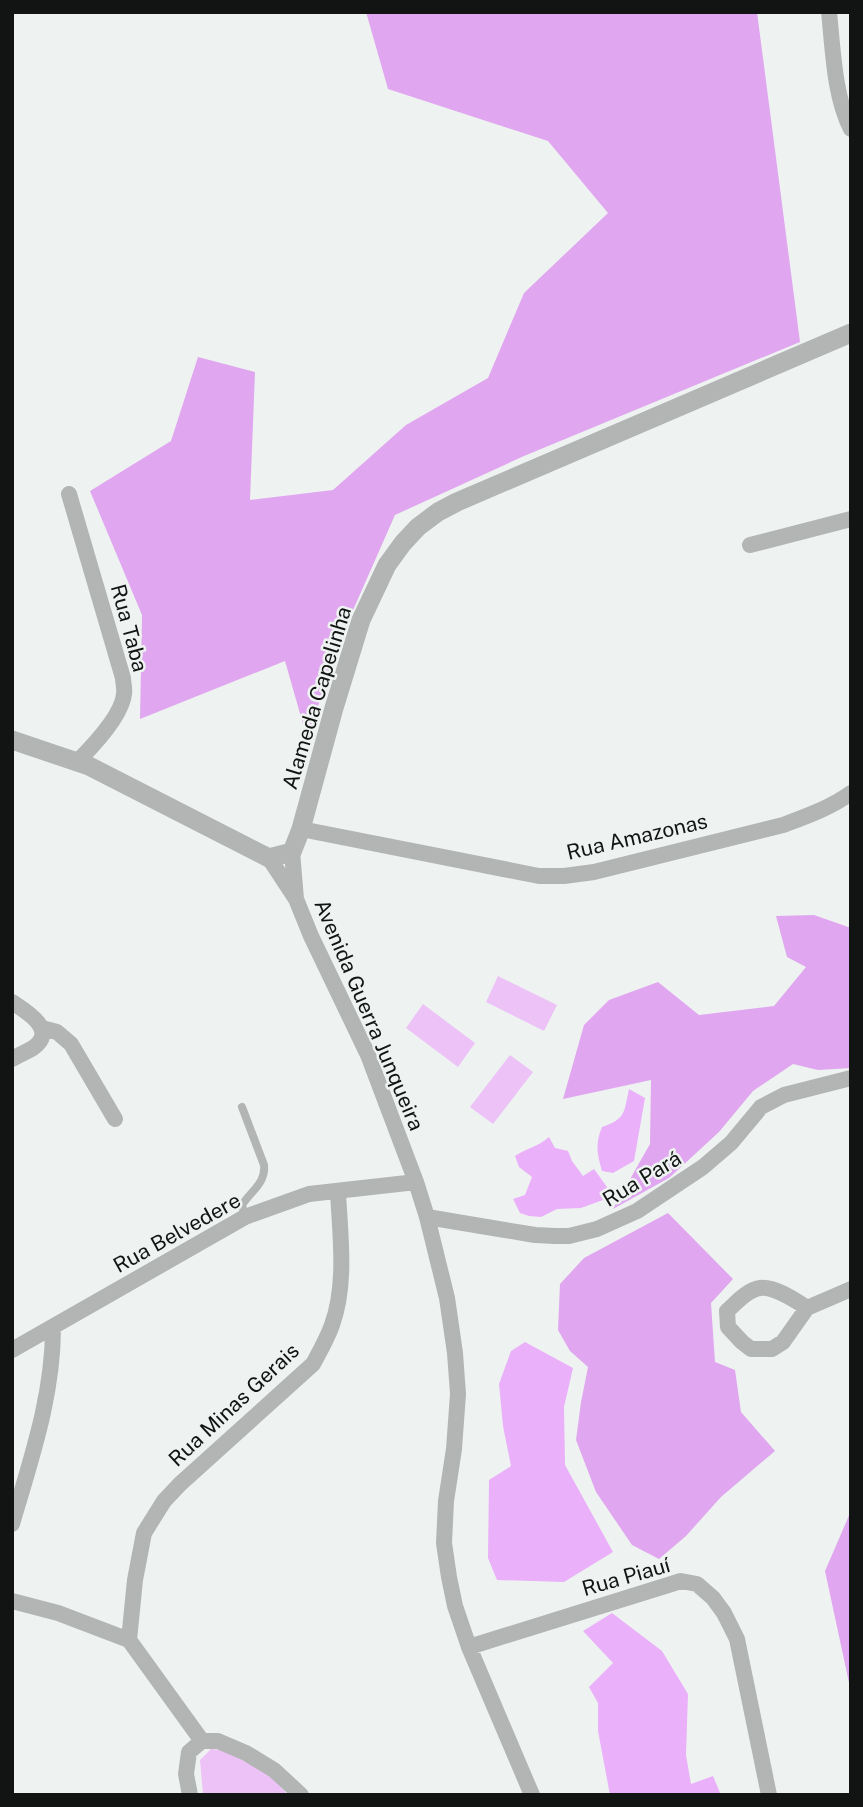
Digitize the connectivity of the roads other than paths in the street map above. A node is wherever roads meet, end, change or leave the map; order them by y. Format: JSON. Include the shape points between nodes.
{"nodes":[{"id":1,"x":829,"y":12,"type":"edge"},
{"id":2,"x":845,"y":87,"type":"edge"},
{"id":3,"x":849,"y":121,"type":"edge"},
{"id":4,"x":851,"y":333,"type":"edge"},
{"id":5,"x":69,"y":494,"type":"dead end"},
{"id":6,"x":851,"y":519,"type":"edge"},
{"id":7,"x":750,"y":545,"type":"dead end"},
{"id":8,"x":12,"y":740,"type":"edge"},
{"id":9,"x":77,"y":762,"type":"junction"},
{"id":10,"x":851,"y":793,"type":"edge"},
{"id":11,"x":301,"y":829,"type":"junction"},
{"id":12,"x":292,"y":852,"type":"junction"},
{"id":13,"x":269,"y":859,"type":"junction"},
{"id":14,"x":296,"y":899,"type":"junction"},
{"id":15,"x":12,"y":1002,"type":"edge"},
{"id":16,"x":42,"y":1028,"type":"junction"},
{"id":17,"x":12,"y":1059,"type":"edge"},
{"id":18,"x":851,"y":1078,"type":"edge"},
{"id":19,"x":242,"y":1107,"type":"dead end"},
{"id":20,"x":115,"y":1119,"type":"dead end"},
{"id":21,"x":416,"y":1182,"type":"junction"},
{"id":22,"x":338,"y":1192,"type":"junction"},
{"id":23,"x":244,"y":1217,"type":"junction"},
{"id":24,"x":427,"y":1217,"type":"junction"},
{"id":25,"x":851,"y":1289,"type":"edge"},
{"id":26,"x":807,"y":1308,"type":"junction"},
{"id":27,"x":53,"y":1328,"type":"junction"},
{"id":28,"x":12,"y":1350,"type":"edge"},
{"id":29,"x":12,"y":1524,"type":"edge"},
{"id":30,"x":12,"y":1601,"type":"edge"},
{"id":31,"x":129,"y":1640,"type":"junction"},
{"id":32,"x":469,"y":1647,"type":"junction"},
{"id":33,"x":202,"y":1741,"type":"junction"},
{"id":34,"x":190,"y":1795,"type":"edge"},
{"id":35,"x":301,"y":1795,"type":"edge"},
{"id":36,"x":533,"y":1795,"type":"edge"},
{"id":37,"x":769,"y":1795,"type":"edge"}],
"edges":[{"from":1,"to":2,"type":"street"},
{"from":2,"to":3,"type":"street"},
{"from":4,"to":11,"type":"street","name":"Alameda Capelinha","via":[[457,502],[418,527],[387,565],[361,620]]},
{"from":5,"to":9,"type":"street","name":"Rua Taba","via":[[123,678],[124,695],[96,743]]},
{"from":6,"to":7,"type":"street"},
{"from":8,"to":9,"type":"street"},
{"from":9,"to":13,"type":"street"},
{"from":10,"to":11,"type":"street","name":"Rua Amazonas","via":[[783,825],[564,876],[539,876]]},
{"from":11,"to":12,"type":"street","name":"Alameda Capelinha"},
{"from":12,"to":13,"type":"street"},
{"from":12,"to":14,"type":"street","name":"Avenida Guerra Junqueira"},
{"from":13,"to":14,"type":"street","name":"Avenida Guerra Junqueira"},
{"from":14,"to":21,"type":"street","name":"Avenida Guerra Junqueira","via":[[368,1055]]},
{"from":15,"to":16,"type":"street"},
{"from":16,"to":17,"type":"street","via":[[34,1047]]},
{"from":16,"to":20,"type":"street","via":[[57,1032],[71,1044]]},
{"from":18,"to":24,"type":"street","name":"Rua Pará","via":[[784,1095],[761,1107],[703,1167],[637,1211],[597,1229],[569,1236],[535,1235]]},
{"from":19,"to":23,"type":"lane","via":[[265,1173],[242,1205]]},
{"from":21,"to":22,"type":"street","name":"Rua Belvedere"},
{"from":21,"to":24,"type":"street","name":"Avenida Guerra Junqueira"},
{"from":22,"to":23,"type":"street","name":"Rua Belvedere","via":[[309,1194]]},
{"from":22,"to":31,"type":"street","name":"Rua Minas Gerais","via":[[339,1294],[325,1342],[313,1364],[180,1483],[150,1520],[135,1580]]},
{"from":23,"to":27,"type":"street","name":"Rua Belvedere"},
{"from":24,"to":32,"type":"street","name":"Avenida Guerra Junqueira","via":[[447,1298],[458,1394],[444,1543],[455,1606]]},
{"from":25,"to":26,"type":"street"},
{"from":26,"to":26,"type":"street","via":[[783,1342],[772,1349],[751,1349],[728,1327],[727,1311],[760,1288],[776,1291]]},
{"from":27,"to":28,"type":"street","name":"Rua Belvedere"},
{"from":27,"to":29,"type":"street","via":[[45,1407]]},
{"from":30,"to":31,"type":"street"},
{"from":31,"to":33,"type":"street"},
{"from":32,"to":36,"type":"street","name":"Avenida Guerra Junqueira"},
{"from":32,"to":37,"type":"street","name":"Rua Piauí","via":[[681,1581],[697,1584],[724,1613],[737,1639]]},
{"from":33,"to":34,"type":"street","via":[[188,1752]]},
{"from":33,"to":35,"type":"street","via":[[218,1741],[246,1753]]}]}
